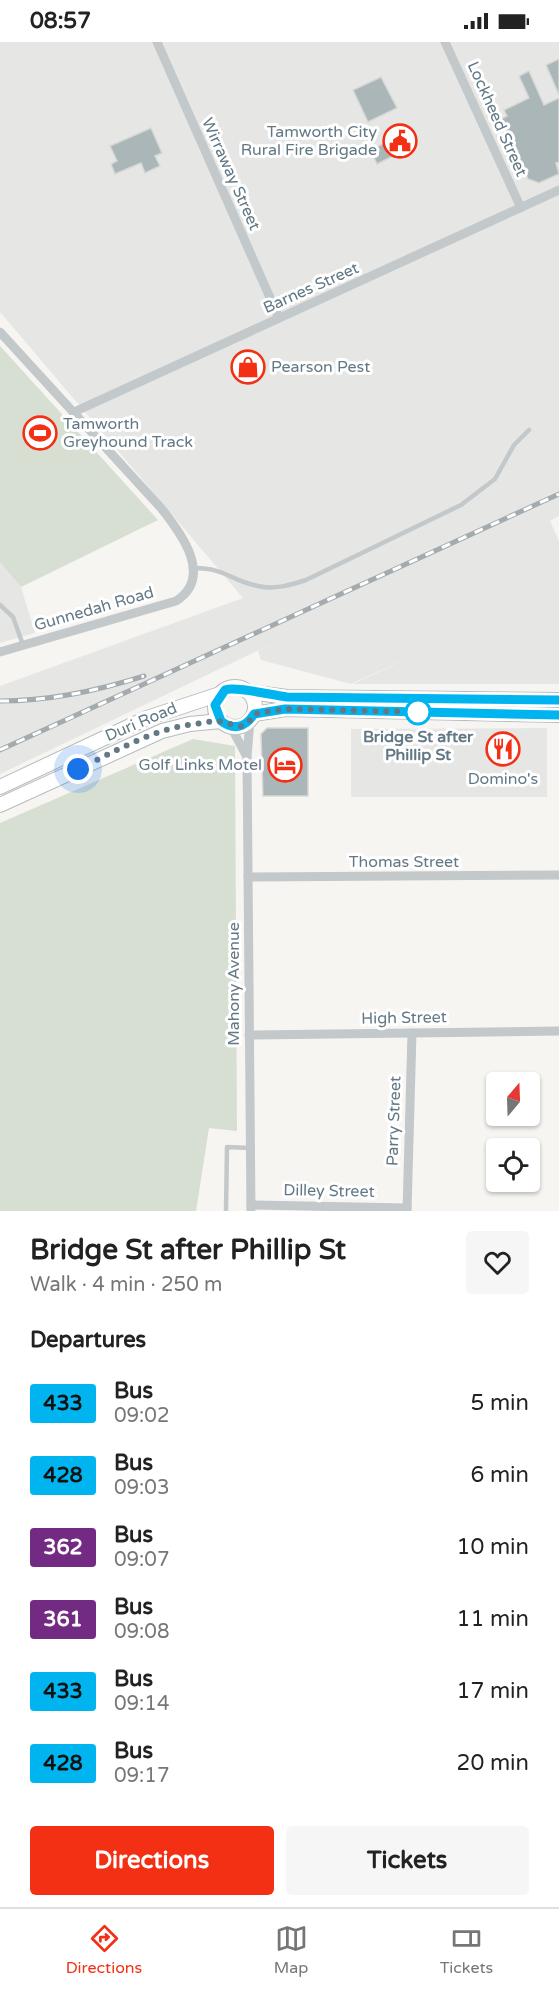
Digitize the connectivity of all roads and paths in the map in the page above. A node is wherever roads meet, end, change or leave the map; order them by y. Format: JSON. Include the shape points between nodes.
{"nodes":[{"id":1,"x":157,"y":42,"type":"edge"},
{"id":2,"x":446,"y":42,"type":"edge"},
{"id":3,"x":559,"y":190,"type":"edge"},
{"id":4,"x":520,"y":208,"type":"junction"},
{"id":5,"x":279,"y":318,"type":"junction"},
{"id":6,"x":0,"y":332,"type":"edge"},
{"id":7,"x":74,"y":412,"type":"junction"},
{"id":8,"x":529,"y":430,"type":"dead end"},
{"id":9,"x":194,"y":568,"type":"junction"},
{"id":10,"x":0,"y":605,"type":"edge"},
{"id":11,"x":23,"y":645,"type":"junction"},
{"id":12,"x":0,"y":652,"type":"edge"},
{"id":13,"x":249,"y":692,"type":"junction"},
{"id":14,"x":220,"y":694,"type":"junction"},
{"id":15,"x":513,"y":700,"type":"junction"},
{"id":16,"x":559,"y":700,"type":"edge"},
{"id":17,"x":559,"y":710,"type":"edge"},
{"id":18,"x":559,"y":715,"type":"edge"},
{"id":19,"x":252,"y":717,"type":"junction"},
{"id":20,"x":226,"y":724,"type":"junction"},
{"id":21,"x":247,"y":757,"type":"junction"},
{"id":22,"x":0,"y":787,"type":"edge"},
{"id":23,"x":0,"y":805,"type":"edge"},
{"id":24,"x":559,"y":875,"type":"edge"},
{"id":25,"x":248,"y":877,"type":"junction"},
{"id":26,"x":559,"y":1030,"type":"edge"},
{"id":27,"x":412,"y":1033,"type":"junction"},
{"id":28,"x":249,"y":1035,"type":"junction"},
{"id":29,"x":250,"y":1148,"type":"junction"},
{"id":30,"x":251,"y":1208,"type":"edge"},
{"id":31,"x":407,"y":1209,"type":"edge"},
{"id":32,"x":226,"y":1211,"type":"edge"}],
"edges":[{"from":1,"to":5,"type":"street","name":"Wirraway Street"},
{"from":2,"to":4,"type":"street","name":"Lockheed Street"},
{"from":3,"to":4,"type":"street","name":"Barnes Street"},
{"from":4,"to":5,"type":"street","name":"Barnes Street"},
{"from":5,"to":7,"type":"street","name":"Barnes Street"},
{"from":6,"to":7,"type":"street"},
{"from":7,"to":9,"type":"street","via":[[172,521],[188,547]]},
{"from":8,"to":9,"type":"lane","via":[[514,445],[495,479],[461,505],[306,580],[259,587],[224,571]]},
{"from":9,"to":11,"type":"street","name":"Gunnedah Road","via":[[191,587],[185,595],[166,605]]},
{"from":10,"to":11,"type":"lane","via":[[13,617]]},
{"from":11,"to":12,"type":"street","name":"Gunnedah Road"},
{"from":13,"to":14,"type":"main road","via":[[237,687]]},
{"from":13,"to":15,"type":"main road","via":[[287,697]]},
{"from":13,"to":19,"type":"main road","via":[[255,702]]},
{"from":14,"to":20,"type":"main road","via":[[215,705]]},
{"from":14,"to":22,"type":"main road","name":"Duri Road","via":[[147,718]]},
{"from":15,"to":16,"type":"main road"},
{"from":15,"to":17,"type":"main road"},
{"from":18,"to":19,"type":"main road","via":[[285,709]]},
{"from":19,"to":20,"type":"main road","via":[[242,726]]},
{"from":19,"to":21,"type":"street","name":"Mahony Avenue"},
{"from":20,"to":21,"type":"street","name":"Mahony Avenue"},
{"from":20,"to":23,"type":"main road","name":"Duri Road","via":[[162,731]]},
{"from":21,"to":25,"type":"street","name":"Mahony Avenue"},
{"from":24,"to":25,"type":"street","name":"Thomas Street"},
{"from":25,"to":28,"type":"street","name":"Mahony Avenue"},
{"from":26,"to":27,"type":"street","name":"High Street"},
{"from":27,"to":28,"type":"street","name":"High Street"},
{"from":27,"to":31,"type":"street","name":"Parry Street"},
{"from":28,"to":29,"type":"street","name":"Mahony Avenue"},
{"from":29,"to":30,"type":"street","name":"Mahony Avenue"},
{"from":29,"to":32,"type":"lane","via":[[227,1147]]},
{"from":30,"to":31,"type":"street","name":"Dilley Street"}]}
